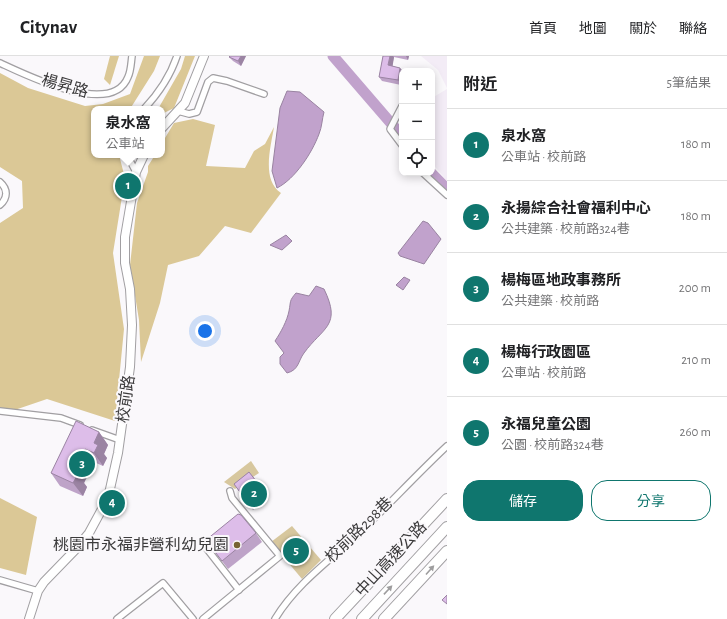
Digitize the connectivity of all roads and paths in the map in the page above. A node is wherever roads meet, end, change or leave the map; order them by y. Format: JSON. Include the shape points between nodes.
{"nodes":[{"id":1,"x":132,"y":56,"type":"edge"},
{"id":2,"x":177,"y":56,"type":"edge"},
{"id":3,"x":204,"y":56,"type":"edge"},
{"id":4,"x":0,"y":63,"type":"edge"},
{"id":5,"x":264,"y":94,"type":"dead end"},
{"id":6,"x":147,"y":106,"type":"edge"},
{"id":7,"x":178,"y":111,"type":"junction"},
{"id":8,"x":399,"y":111,"type":"edge"},
{"id":9,"x":165,"y":125,"type":"edge"},
{"id":10,"x":399,"y":141,"type":"edge"},
{"id":11,"x":129,"y":158,"type":"edge"},
{"id":12,"x":143,"y":158,"type":"edge"},
{"id":13,"x":136,"y":172,"type":"junction"},
{"id":14,"x":426,"y":176,"type":"edge"},
{"id":15,"x":0,"y":182,"type":"edge"},
{"id":16,"x":447,"y":195,"type":"edge"},
{"id":17,"x":0,"y":205,"type":"edge"},
{"id":18,"x":0,"y":411,"type":"edge"},
{"id":19,"x":120,"y":440,"type":"junction"},
{"id":20,"x":447,"y":446,"type":"edge"},
{"id":21,"x":230,"y":491,"type":"dead end"},
{"id":22,"x":447,"y":499,"type":"edge"},
{"id":23,"x":247,"y":515,"type":"junction"},
{"id":24,"x":241,"y":520,"type":"edge"},
{"id":25,"x":447,"y":527,"type":"edge"},
{"id":26,"x":223,"y":534,"type":"edge"},
{"id":27,"x":447,"y":551,"type":"edge"},
{"id":28,"x":0,"y":580,"type":"edge"},
{"id":29,"x":239,"y":590,"type":"junction"},
{"id":30,"x":38,"y":591,"type":"junction"},
{"id":31,"x":29,"y":619,"type":"edge"},
{"id":32,"x":117,"y":619,"type":"edge"},
{"id":33,"x":193,"y":619,"type":"edge"},
{"id":34,"x":203,"y":619,"type":"edge"},
{"id":35,"x":275,"y":619,"type":"edge"},
{"id":36,"x":335,"y":619,"type":"edge"},
{"id":37,"x":362,"y":619,"type":"edge"},
{"id":38,"x":384,"y":619,"type":"edge"}],
"edges":[{"from":1,"to":4,"type":"street","name":"楊昇路","via":[[128,78],[112,92],[102,95],[70,90]]},
{"from":2,"to":6,"type":"street","via":[[160,92]]},
{"from":3,"to":7,"type":"street","via":[[185,103]]},
{"from":5,"to":7,"type":"street","via":[[213,78],[208,82],[197,112],[189,114]]},
{"from":7,"to":9,"type":"street"},
{"from":8,"to":10,"type":"street","via":[[390,129]]},
{"from":11,"to":13,"type":"street"},
{"from":12,"to":13,"type":"street","name":"校前路"},
{"from":13,"to":19,"type":"street","name":"校前路","via":[[125,237],[125,263],[130,289],[132,325],[130,367]]},
{"from":14,"to":16,"type":"street"},
{"from":15,"to":17,"type":"street","via":[[6,189],[4,201]]},
{"from":18,"to":19,"type":"street","via":[[61,418]]},
{"from":19,"to":30,"type":"street","name":"校前路","via":[[108,498],[100,514],[76,549]]},
{"from":20,"to":35,"type":"street","name":"校前路298巷","via":[[358,534],[308,579]]},
{"from":21,"to":23,"type":"street","via":[[232,498]]},
{"from":22,"to":36,"type":"highway","name":"中山高速公路"},
{"from":23,"to":24,"type":"street"},
{"from":23,"to":29,"type":"street","via":[[280,556]]},
{"from":37,"to":25,"type":"highway","name":"中山高速公路","one_way":true},
{"from":26,"to":29,"type":"street","via":[[207,548]]},
{"from":38,"to":27,"type":"highway","one_way":true},
{"from":28,"to":30,"type":"street"},
{"from":29,"to":34,"type":"street"},
{"from":30,"to":31,"type":"street","name":"校前路"},
{"from":32,"to":33,"type":"street","via":[[163,583]]}]}
